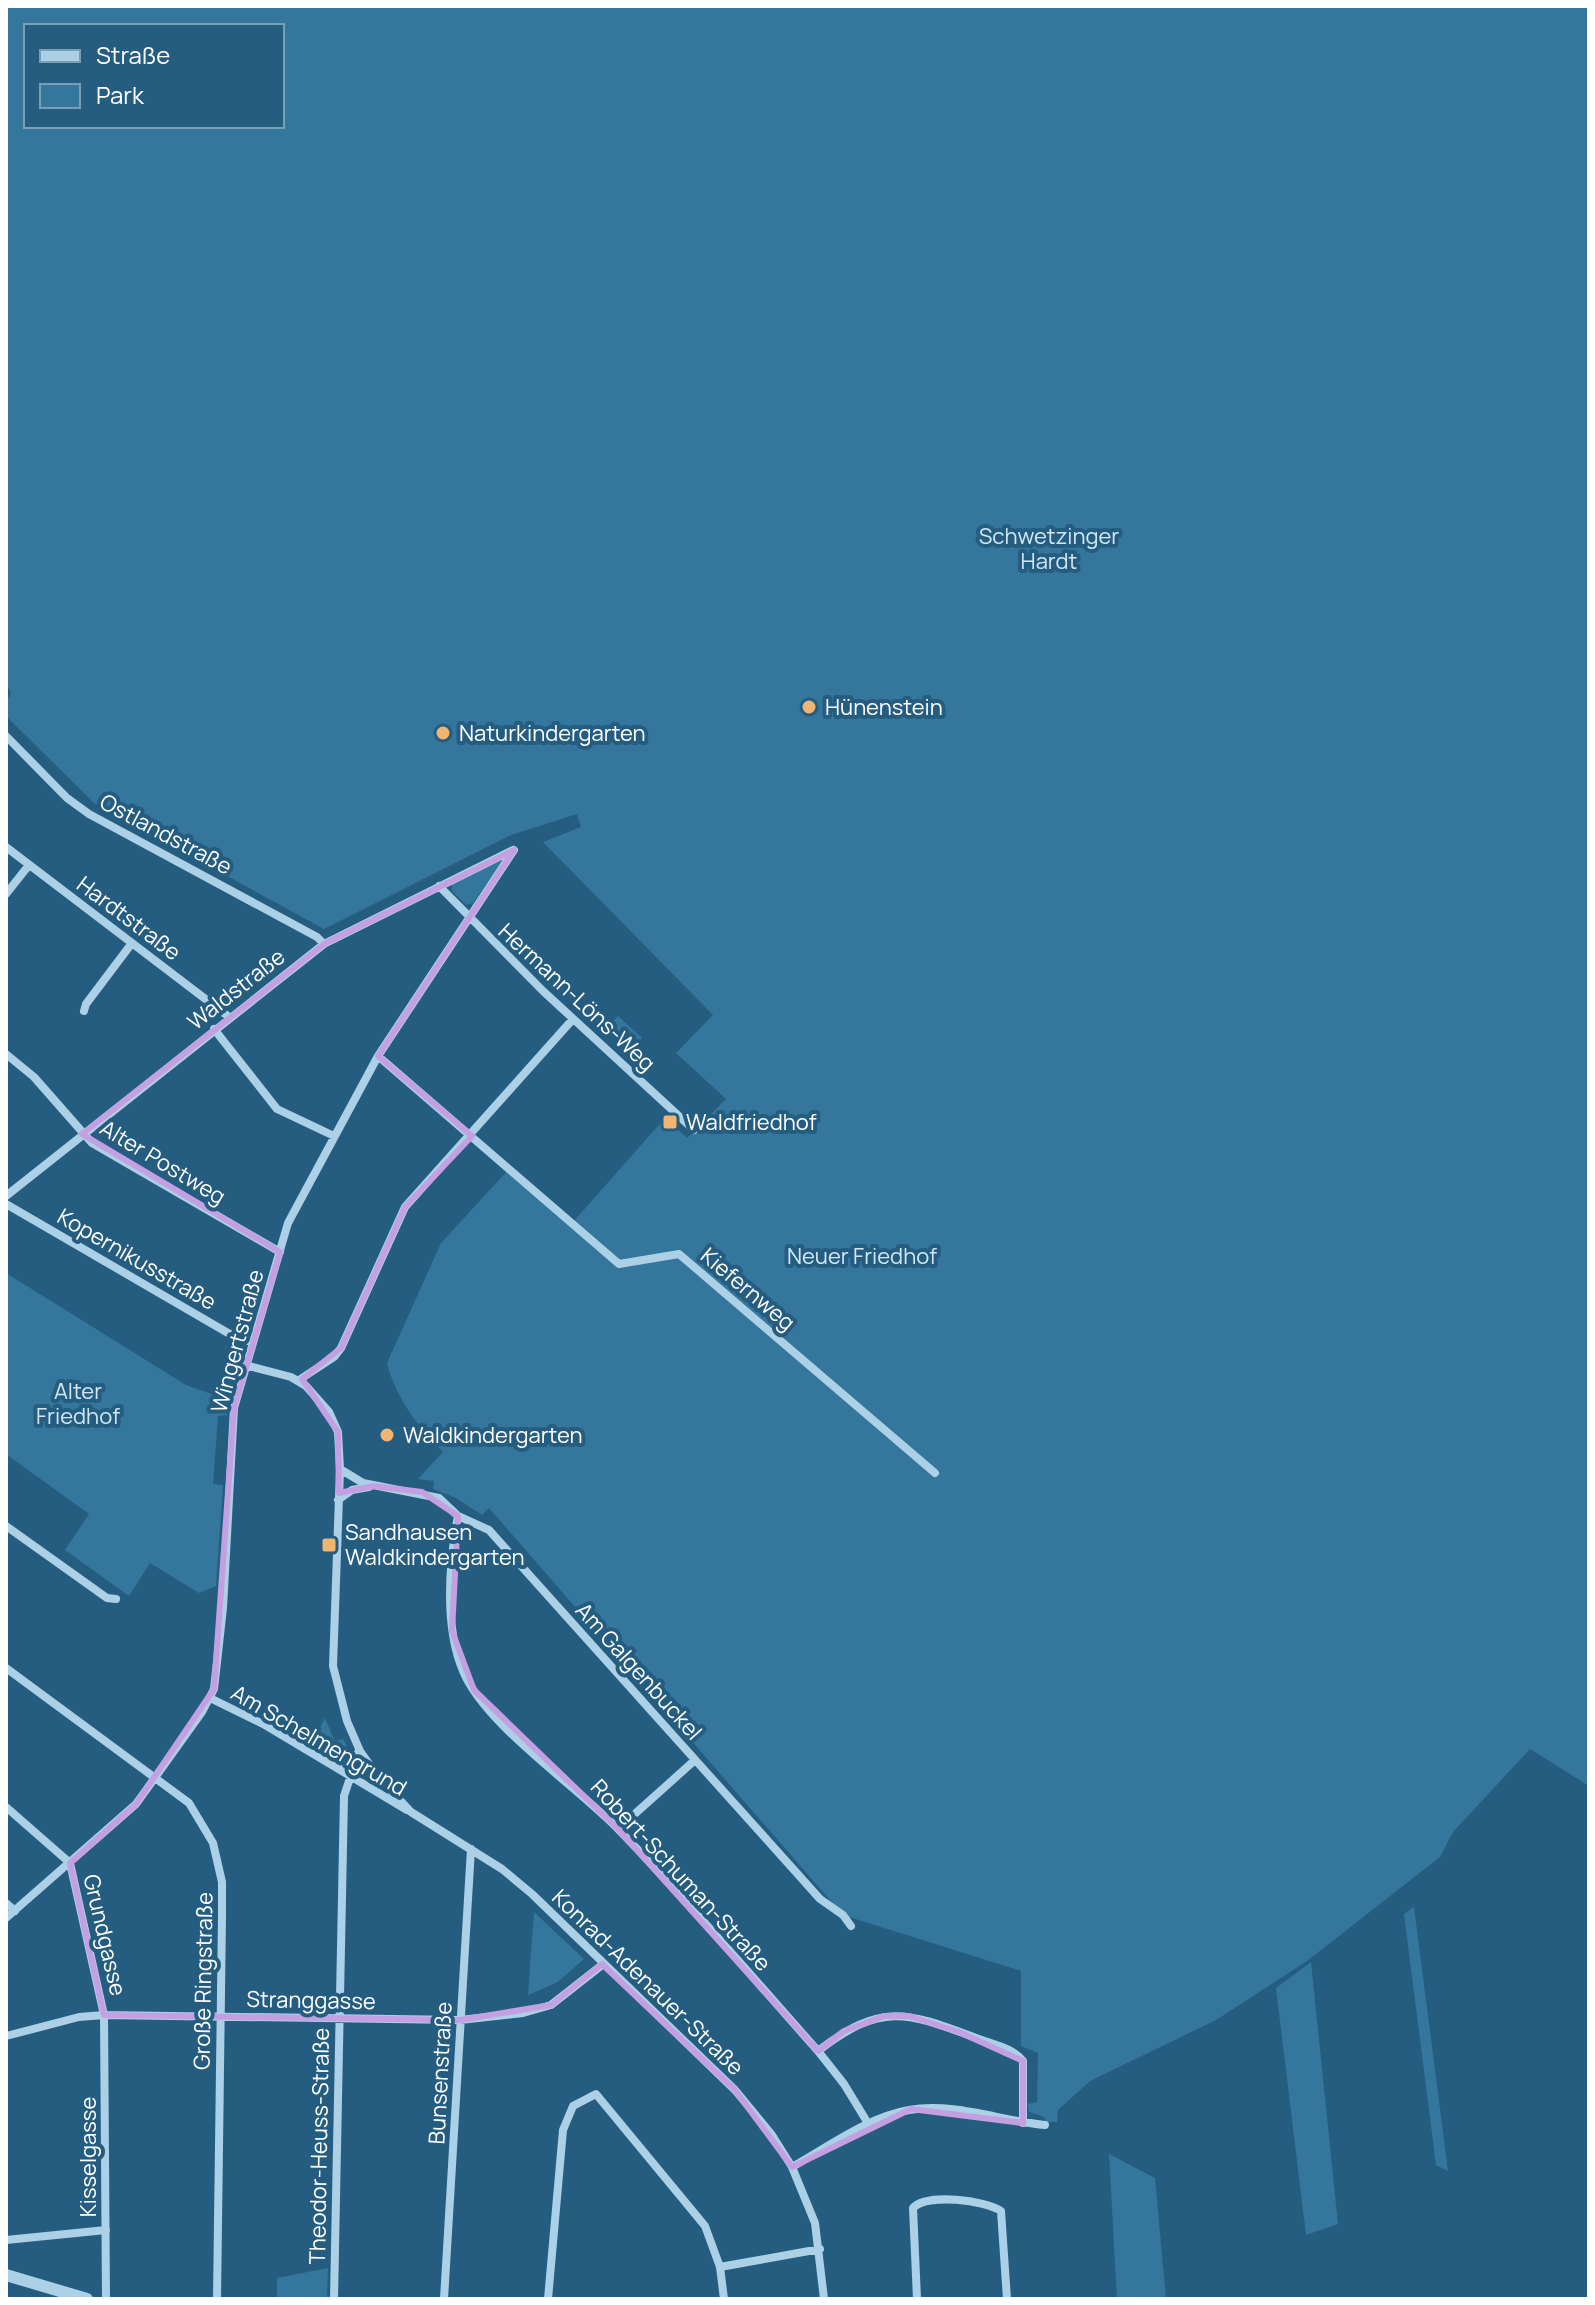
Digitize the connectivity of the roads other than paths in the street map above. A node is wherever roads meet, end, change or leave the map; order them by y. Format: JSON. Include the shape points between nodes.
{"nodes":[{"id":1,"x":6,"y":736,"type":"edge"},
{"id":2,"x":6,"y":847,"type":"edge"},
{"id":3,"x":514,"y":850,"type":"joint"},
{"id":4,"x":29,"y":865,"type":"junction"},
{"id":5,"x":439,"y":886,"type":"junction"},
{"id":6,"x":6,"y":894,"type":"edge"},
{"id":7,"x":469,"y":918,"type":"junction"},
{"id":8,"x":132,"y":943,"type":"junction"},
{"id":9,"x":324,"y":944,"type":"junction"},
{"id":10,"x":84,"y":1011,"type":"dead end"},
{"id":11,"x":229,"y":1017,"type":"junction"},
{"id":12,"x":573,"y":1019,"type":"junction"},
{"id":13,"x":214,"y":1029,"type":"junction"},
{"id":14,"x":6,"y":1054,"type":"edge"},
{"id":15,"x":378,"y":1056,"type":"junction"},
{"id":16,"x":694,"y":1130,"type":"dead end"},
{"id":17,"x":82,"y":1134,"type":"junction"},
{"id":18,"x":334,"y":1136,"type":"junction"},
{"id":19,"x":472,"y":1136,"type":"junction"},
{"id":20,"x":6,"y":1196,"type":"edge"},
{"id":21,"x":6,"y":1204,"type":"edge"},
{"id":22,"x":280,"y":1252,"type":"junction"},
{"id":23,"x":251,"y":1342,"type":"junction"},
{"id":24,"x":245,"y":1365,"type":"junction"},
{"id":25,"x":299,"y":1380,"type":"junction"},
{"id":26,"x":340,"y":1469,"type":"junction"},
{"id":27,"x":935,"y":1473,"type":"dead end"},
{"id":28,"x":373,"y":1486,"type":"junction"},
{"id":29,"x":338,"y":1500,"type":"junction"},
{"id":30,"x":458,"y":1516,"type":"junction"},
{"id":31,"x":6,"y":1526,"type":"edge"},
{"id":32,"x":116,"y":1599,"type":"dead end"},
{"id":33,"x":6,"y":1668,"type":"edge"},
{"id":34,"x":210,"y":1698,"type":"junction"},
{"id":35,"x":360,"y":1751,"type":"junction"},
{"id":36,"x":695,"y":1760,"type":"junction"},
{"id":37,"x":367,"y":1763,"type":"junction"},
{"id":38,"x":340,"y":1770,"type":"junction"},
{"id":39,"x":156,"y":1776,"type":"junction"},
{"id":40,"x":350,"y":1778,"type":"junction"},
{"id":41,"x":6,"y":1807,"type":"edge"},
{"id":42,"x":411,"y":1812,"type":"junction"},
{"id":43,"x":618,"y":1829,"type":"junction"},
{"id":44,"x":471,"y":1849,"type":"junction"},
{"id":45,"x":70,"y":1863,"type":"junction"},
{"id":46,"x":6,"y":1903,"type":"edge"},
{"id":47,"x":15,"y":1911,"type":"junction"},
{"id":48,"x":6,"y":1918,"type":"edge"},
{"id":49,"x":851,"y":1926,"type":"dead end"},
{"id":50,"x":602,"y":1965,"type":"junction"},
{"id":51,"x":104,"y":2015,"type":"junction"},
{"id":52,"x":221,"y":2015,"type":"junction"},
{"id":53,"x":340,"y":2018,"type":"junction"},
{"id":54,"x":460,"y":2020,"type":"junction"},
{"id":55,"x":6,"y":2036,"type":"edge"},
{"id":56,"x":818,"y":2051,"type":"junction"},
{"id":57,"x":1023,"y":2123,"type":"junction"},
{"id":58,"x":869,"y":2125,"type":"junction"},
{"id":59,"x":1045,"y":2125,"type":"dead end"},
{"id":60,"x":792,"y":2167,"type":"junction"},
{"id":61,"x":106,"y":2230,"type":"junction"},
{"id":62,"x":6,"y":2240,"type":"edge"},
{"id":63,"x":820,"y":2249,"type":"junction"},
{"id":64,"x":720,"y":2267,"type":"junction"},
{"id":65,"x":6,"y":2275,"type":"edge"},
{"id":66,"x":87,"y":2299,"type":"edge"},
{"id":67,"x":106,"y":2299,"type":"edge"},
{"id":68,"x":217,"y":2299,"type":"edge"},
{"id":69,"x":334,"y":2299,"type":"edge"},
{"id":70,"x":444,"y":2299,"type":"edge"},
{"id":71,"x":548,"y":2299,"type":"edge"},
{"id":72,"x":724,"y":2299,"type":"edge"},
{"id":73,"x":824,"y":2299,"type":"edge"},
{"id":74,"x":917,"y":2299,"type":"edge"},
{"id":75,"x":1007,"y":2299,"type":"edge"}],
"edges":[{"from":1,"to":9,"type":"street","name":"Ostlandstraße","via":[[89,814]]},
{"from":2,"to":4,"type":"street","name":"Hardtstraße"},
{"from":3,"to":5,"type":"street","name":"Waldstraße"},
{"from":3,"to":7,"type":"street","name":"Wingertstraße"},
{"from":4,"to":6,"type":"street"},
{"from":4,"to":8,"type":"street","name":"Hardtstraße"},
{"from":5,"to":7,"type":"street","name":"Hermann-Löns-Weg"},
{"from":5,"to":9,"type":"street","name":"Waldstraße"},
{"from":7,"to":12,"type":"street","name":"Hermann-Löns-Weg"},
{"from":7,"to":15,"type":"street","name":"Wingertstraße"},
{"from":8,"to":10,"type":"street"},
{"from":8,"to":11,"type":"street","name":"Hardtstraße"},
{"from":9,"to":11,"type":"street","name":"Waldstraße"},
{"from":11,"to":13,"type":"street","name":"Waldstraße"},
{"from":12,"to":16,"type":"street","name":"Hermann-Löns-Weg"},
{"from":12,"to":19,"type":"street"},
{"from":13,"to":17,"type":"street","name":"Waldstraße"},
{"from":13,"to":18,"type":"street","via":[[266,1099]]},
{"from":14,"to":17,"type":"street","name":"Alter Postweg","via":[[34,1077]]},
{"from":15,"to":18,"type":"street","name":"Wingertstraße"},
{"from":15,"to":19,"type":"street","name":"Kiefernweg"},
{"from":17,"to":20,"type":"street","name":"Waldstraße"},
{"from":17,"to":22,"type":"street","name":"Alter Postweg"},
{"from":18,"to":22,"type":"street","name":"Wingertstraße","via":[[288,1223]]},
{"from":19,"to":25,"type":"street","via":[[405,1207],[341,1348]]},
{"from":19,"to":27,"type":"street","name":"Kiefernweg","via":[[619,1264],[679,1254]]},
{"from":21,"to":23,"type":"street","name":"Kopernikusstraße"},
{"from":22,"to":23,"type":"street","name":"Wingertstraße"},
{"from":23,"to":24,"type":"street","name":"Wingertstraße"},
{"from":24,"to":25,"type":"street"},
{"from":24,"to":34,"type":"street","name":"Wingertstraße","via":[[234,1408],[219,1661]]},
{"from":25,"to":26,"type":"street","name":"Konrad-Adenauer-Straße","via":[[334,1423]]},
{"from":26,"to":28,"type":"street","name":"Am Galgenbuckel"},
{"from":26,"to":29,"type":"street","name":"Konrad-Adenauer-Straße"},
{"from":28,"to":29,"type":"street","via":[[352,1490]]},
{"from":28,"to":30,"type":"street","name":"Am Galgenbuckel","via":[[439,1498]]},
{"from":29,"to":35,"type":"street","name":"Konrad-Adenauer-Straße","via":[[333,1666]]},
{"from":30,"to":36,"type":"street","name":"Am Galgenbuckel","via":[[489,1530]]},
{"from":30,"to":43,"type":"street","name":"Robert-Schuman-Straße","via":[[452,1631],[464,1673],[492,1712]]},
{"from":31,"to":32,"type":"street","via":[[107,1598]]},
{"from":33,"to":39,"type":"street","name":"Große Ringstraße"},
{"from":34,"to":38,"type":"street","name":"Am Schelmengrund"},
{"from":34,"to":39,"type":"street","name":"Wingertstraße"},
{"from":35,"to":37,"type":"street","name":"Konrad-Adenauer-Straße"},
{"from":35,"to":38,"type":"street"},
{"from":36,"to":43,"type":"street"},
{"from":36,"to":49,"type":"street","name":"Am Galgenbuckel","via":[[820,1899]]},
{"from":37,"to":40,"type":"street"},
{"from":37,"to":42,"type":"street","name":"Konrad-Adenauer-Straße"},
{"from":38,"to":40,"type":"street","name":"Am Schelmengrund"},
{"from":39,"to":45,"type":"street","name":"Wingertstraße","via":[[136,1804]]},
{"from":39,"to":52,"type":"street","name":"Große Ringstraße","via":[[189,1803],[213,1843],[222,1882]]},
{"from":40,"to":42,"type":"street","name":"Am Schelmengrund"},
{"from":40,"to":53,"type":"street","name":"Theodor-Heuss-Straße","via":[[344,1796]]},
{"from":41,"to":45,"type":"street"},
{"from":42,"to":44,"type":"street","name":"Konrad-Adenauer-Straße"},
{"from":43,"to":56,"type":"street","name":"Robert-Schuman-Straße"},
{"from":44,"to":50,"type":"street","name":"Konrad-Adenauer-Straße","via":[[524,1887]]},
{"from":44,"to":54,"type":"street","name":"Bunsenstraße"},
{"from":45,"to":47,"type":"street","name":"Wingertstraße"},
{"from":45,"to":51,"type":"street","name":"Grundgasse"},
{"from":46,"to":47,"type":"street"},
{"from":47,"to":48,"type":"street","name":"Wingertstraße"},
{"from":50,"to":54,"type":"street","name":"Stranggasse","via":[[551,2005]]},
{"from":50,"to":60,"type":"street","name":"Konrad-Adenauer-Straße","via":[[735,2090]]},
{"from":51,"to":52,"type":"street","name":"Stranggasse"},
{"from":51,"to":55,"type":"street","name":"Stranggasse"},
{"from":51,"to":61,"type":"street","name":"Kisselgasse"},
{"from":52,"to":53,"type":"street","name":"Stranggasse"},
{"from":52,"to":68,"type":"street","name":"Große Ringstraße"},
{"from":53,"to":54,"type":"street","name":"Stranggasse"},
{"from":53,"to":69,"type":"street","name":"Theodor-Heuss-Straße"},
{"from":54,"to":70,"type":"street","name":"Bunsenstraße"},
{"from":56,"to":57,"type":"street","via":[[844,2031],[884,2016],[909,2016],[959,2032],[1023,2061]]},
{"from":56,"to":58,"type":"street","name":"Robert-Schuman-Straße"},
{"from":57,"to":58,"type":"street","via":[[911,2109]]},
{"from":57,"to":59,"type":"street"},
{"from":58,"to":60,"type":"street"},
{"from":60,"to":63,"type":"street","name":"Konrad-Adenauer-Straße"},
{"from":61,"to":62,"type":"street"},
{"from":61,"to":67,"type":"street","name":"Kisselgasse"},
{"from":63,"to":64,"type":"street"},
{"from":63,"to":73,"type":"street","name":"Konrad-Adenauer-Straße"},
{"from":64,"to":71,"type":"street","via":[[705,2226],[596,2094],[573,2106],[563,2130]]},
{"from":64,"to":72,"type":"street"},
{"from":65,"to":66,"type":"street"},
{"from":74,"to":75,"type":"street","via":[[913,2208],[931,2198],[1001,2211]]}]}
